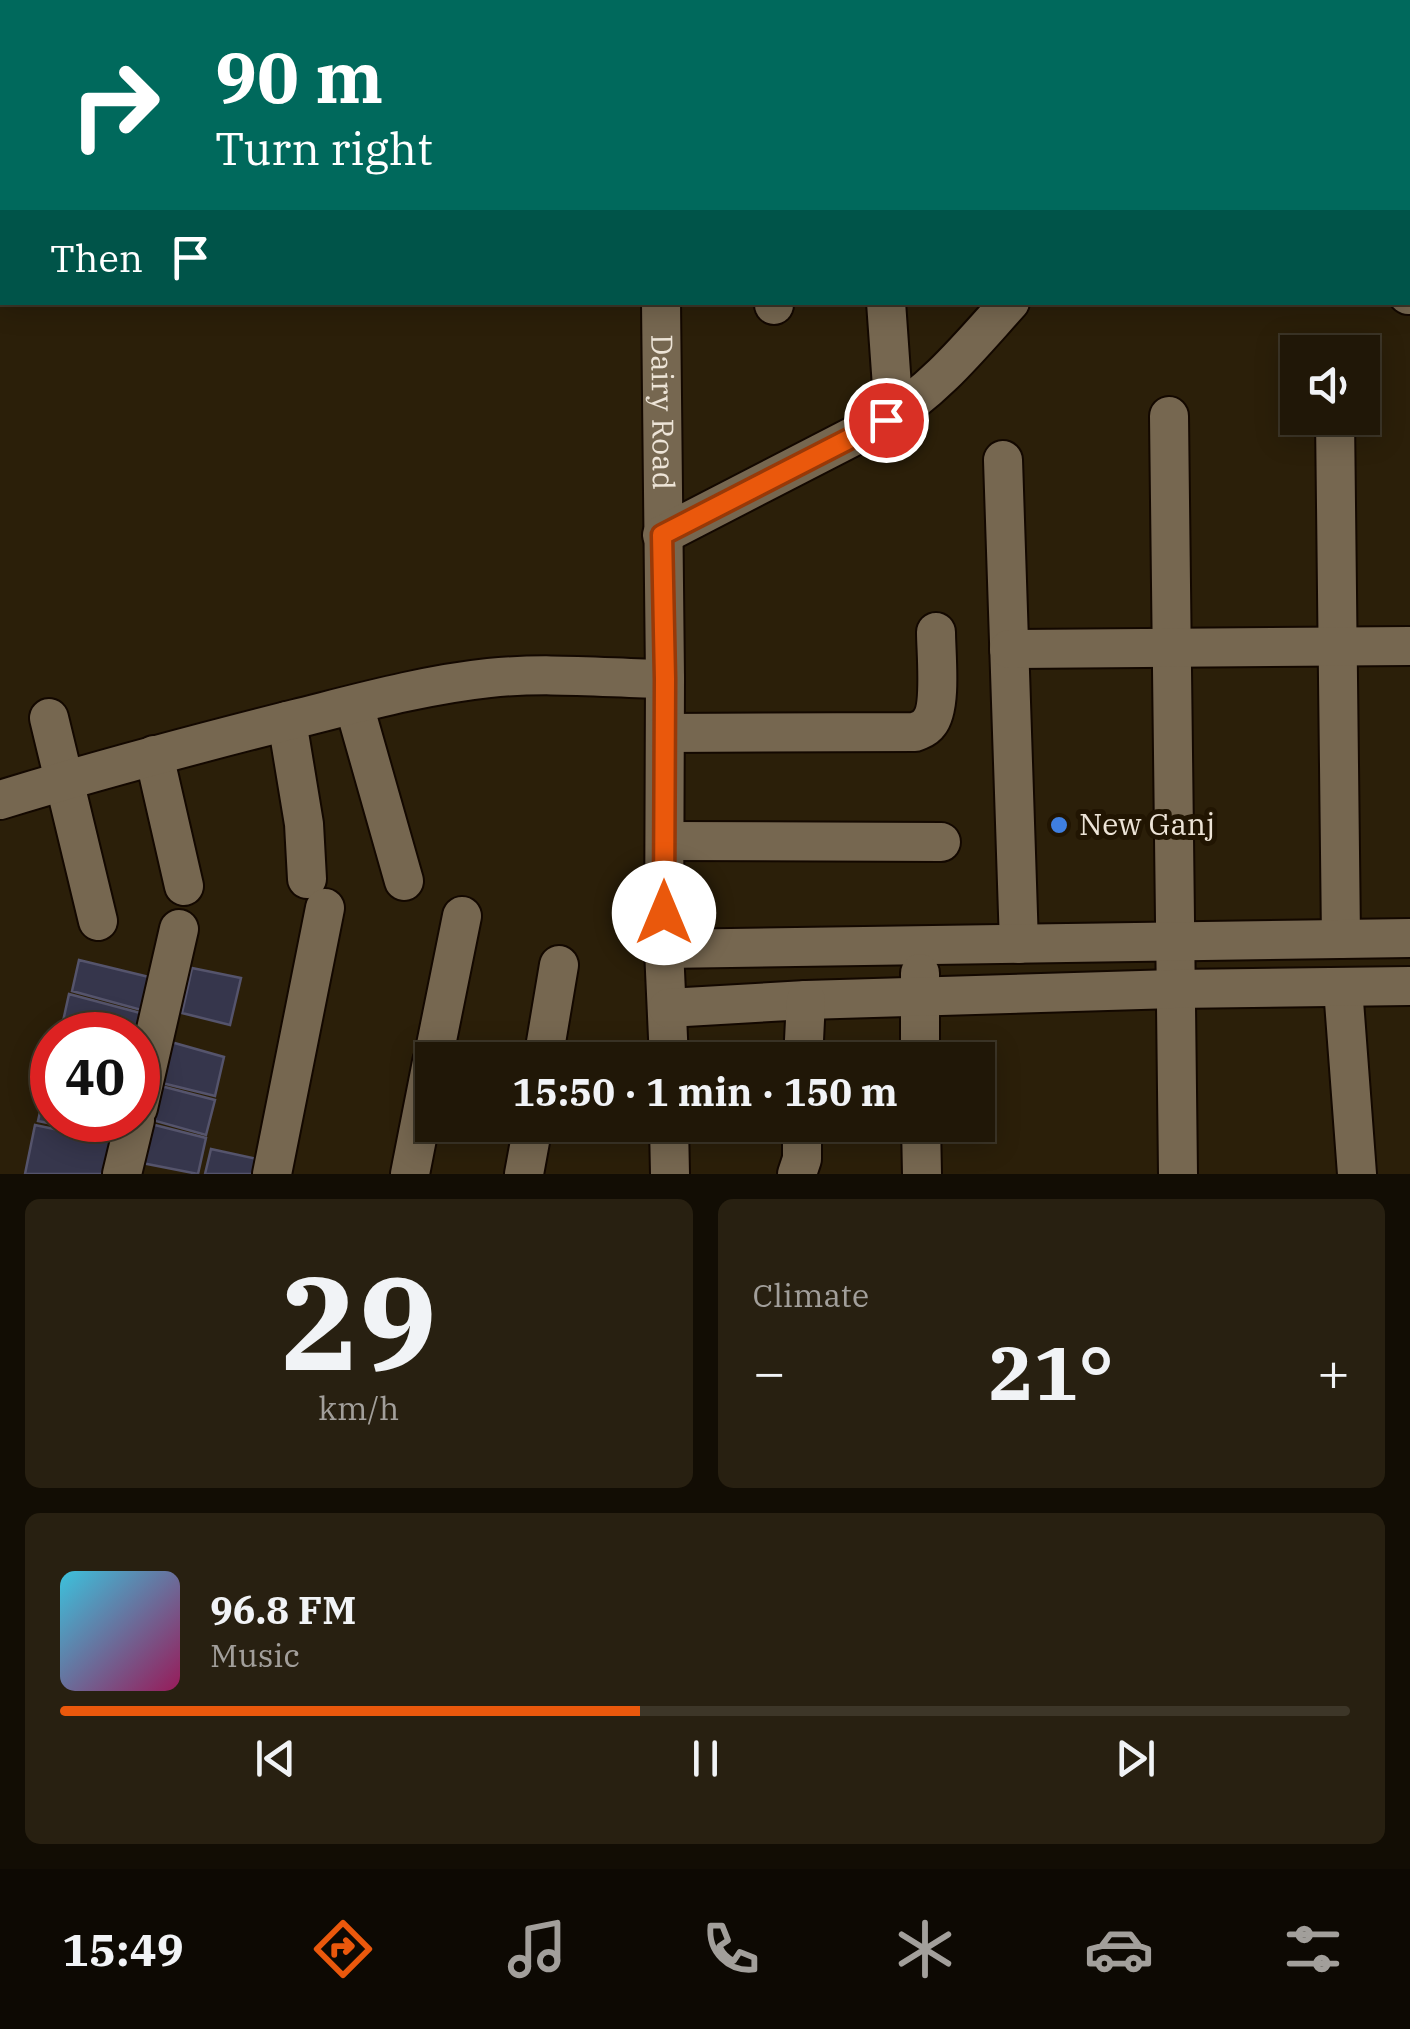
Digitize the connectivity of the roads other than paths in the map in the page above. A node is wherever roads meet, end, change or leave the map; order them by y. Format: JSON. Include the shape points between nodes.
{"nodes":[{"id":1,"x":661,"y":305,"type":"edge"},
{"id":2,"x":886,"y":305,"type":"edge"},
{"id":3,"x":1007,"y":305,"type":"edge"},
{"id":4,"x":894,"y":415,"type":"junction"},
{"id":5,"x":1169,"y":416,"type":"dead end"},
{"id":6,"x":1335,"y":435,"type":"edge"},
{"id":7,"x":1003,"y":460,"type":"dead end"},
{"id":8,"x":662,"y":535,"type":"junction"},
{"id":9,"x":936,"y":632,"type":"dead end"},
{"id":10,"x":1410,"y":646,"type":"edge"},
{"id":11,"x":1338,"y":647,"type":"junction"},
{"id":12,"x":1170,"y":648,"type":"junction"},
{"id":13,"x":1009,"y":650,"type":"junction"},
{"id":14,"x":665,"y":679,"type":"junction"},
{"id":15,"x":354,"y":705,"type":"junction"},
{"id":16,"x":49,"y":718,"type":"dead end"},
{"id":17,"x":287,"y":722,"type":"junction"},
{"id":18,"x":665,"y":733,"type":"junction"},
{"id":19,"x":154,"y":755,"type":"junction"},
{"id":20,"x":64,"y":780,"type":"junction"},
{"id":21,"x":0,"y":800,"type":"edge"},
{"id":22,"x":664,"y":841,"type":"junction"},
{"id":23,"x":941,"y":842,"type":"dead end"},
{"id":24,"x":404,"y":881,"type":"dead end"},
{"id":25,"x":184,"y":886,"type":"dead end"},
{"id":26,"x":462,"y":916,"type":"dead end"},
{"id":27,"x":98,"y":921,"type":"dead end"},
{"id":28,"x":179,"y":929,"type":"dead end"},
{"id":29,"x":1410,"y":938,"type":"edge"},
{"id":30,"x":1341,"y":939,"type":"junction"},
{"id":31,"x":1176,"y":941,"type":"junction"},
{"id":32,"x":1019,"y":944,"type":"junction"},
{"id":33,"x":920,"y":946,"type":"junction"},
{"id":34,"x":664,"y":949,"type":"junction"},
{"id":35,"x":559,"y":965,"type":"dead end"},
{"id":36,"x":1410,"y":986,"type":"edge"},
{"id":37,"x":1174,"y":988,"type":"junction"},
{"id":38,"x":1343,"y":988,"type":"junction"},
{"id":39,"x":920,"y":998,"type":"junction"},
{"id":40,"x":806,"y":1000,"type":"junction"},
{"id":41,"x":668,"y":1008,"type":"junction"},
{"id":42,"x":160,"y":1012,"type":"edge"},
{"id":43,"x":437,"y":1042,"type":"edge"},
{"id":44,"x":547,"y":1042,"type":"edge"},
{"id":45,"x":668,"y":1042,"type":"edge"},
{"id":46,"x":804,"y":1042,"type":"edge"},
{"id":47,"x":920,"y":1042,"type":"edge"},
{"id":48,"x":130,"y":1142,"type":"edge"},
{"id":49,"x":417,"y":1142,"type":"edge"},
{"id":50,"x":529,"y":1142,"type":"edge"},
{"id":51,"x":670,"y":1142,"type":"edge"},
{"id":52,"x":802,"y":1142,"type":"edge"},
{"id":53,"x":921,"y":1142,"type":"edge"},
{"id":54,"x":122,"y":1174,"type":"edge"},
{"id":55,"x":272,"y":1174,"type":"edge"},
{"id":56,"x":410,"y":1174,"type":"edge"},
{"id":57,"x":524,"y":1174,"type":"edge"},
{"id":58,"x":670,"y":1174,"type":"edge"},
{"id":59,"x":797,"y":1174,"type":"edge"},
{"id":60,"x":922,"y":1174,"type":"edge"},
{"id":61,"x":1178,"y":1174,"type":"edge"},
{"id":62,"x":1356,"y":1174,"type":"edge"}],
"edges":[{"from":1,"to":8,"type":"street","name":"Dairy Road"},
{"from":2,"to":4,"type":"street"},
{"from":3,"to":4,"type":"street","via":[[931,387]]},
{"from":4,"to":8,"type":"street"},
{"from":5,"to":12,"type":"street"},
{"from":6,"to":11,"type":"street"},
{"from":7,"to":13,"type":"street"},
{"from":8,"to":14,"type":"street","name":"Dairy Road"},
{"from":9,"to":18,"type":"street","via":[[935,709],[931,722],[915,732]]},
{"from":10,"to":11,"type":"street"},
{"from":11,"to":12,"type":"street"},
{"from":11,"to":30,"type":"street"},
{"from":12,"to":13,"type":"street"},
{"from":12,"to":31,"type":"street"},
{"from":13,"to":32,"type":"street"},
{"from":14,"to":15,"type":"street","via":[[495,677]]},
{"from":14,"to":18,"type":"street","name":"Dairy Road"},
{"from":15,"to":17,"type":"street"},
{"from":15,"to":24,"type":"street"},
{"from":16,"to":20,"type":"street"},
{"from":17,"to":19,"type":"street"},
{"from":17,"to":55,"type":"street","via":[[316,893]]},
{"from":18,"to":22,"type":"street","name":"Dairy Road"},
{"from":19,"to":20,"type":"street"},
{"from":19,"to":25,"type":"street"},
{"from":20,"to":21,"type":"street"},
{"from":20,"to":27,"type":"street"},
{"from":22,"to":23,"type":"street"},
{"from":22,"to":34,"type":"street","name":"Dairy Road"},
{"from":26,"to":43,"type":"street"},
{"from":28,"to":42,"type":"street"},
{"from":29,"to":30,"type":"street"},
{"from":30,"to":31,"type":"street"},
{"from":31,"to":32,"type":"street"},
{"from":31,"to":37,"type":"street"},
{"from":32,"to":33,"type":"street"},
{"from":33,"to":34,"type":"street"},
{"from":33,"to":39,"type":"street"},
{"from":34,"to":41,"type":"street","name":"Dairy Road"},
{"from":35,"to":44,"type":"street"},
{"from":36,"to":38,"type":"street"},
{"from":37,"to":38,"type":"street"},
{"from":37,"to":39,"type":"street"},
{"from":37,"to":61,"type":"street"},
{"from":38,"to":62,"type":"street"},
{"from":39,"to":40,"type":"street"},
{"from":39,"to":47,"type":"street"},
{"from":40,"to":41,"type":"street"},
{"from":40,"to":46,"type":"street"},
{"from":41,"to":45,"type":"street","name":"Dairy Road"},
{"from":48,"to":54,"type":"street"},
{"from":49,"to":56,"type":"street"},
{"from":50,"to":57,"type":"street"},
{"from":51,"to":58,"type":"street"},
{"from":52,"to":59,"type":"street"},
{"from":53,"to":60,"type":"street"}]}
